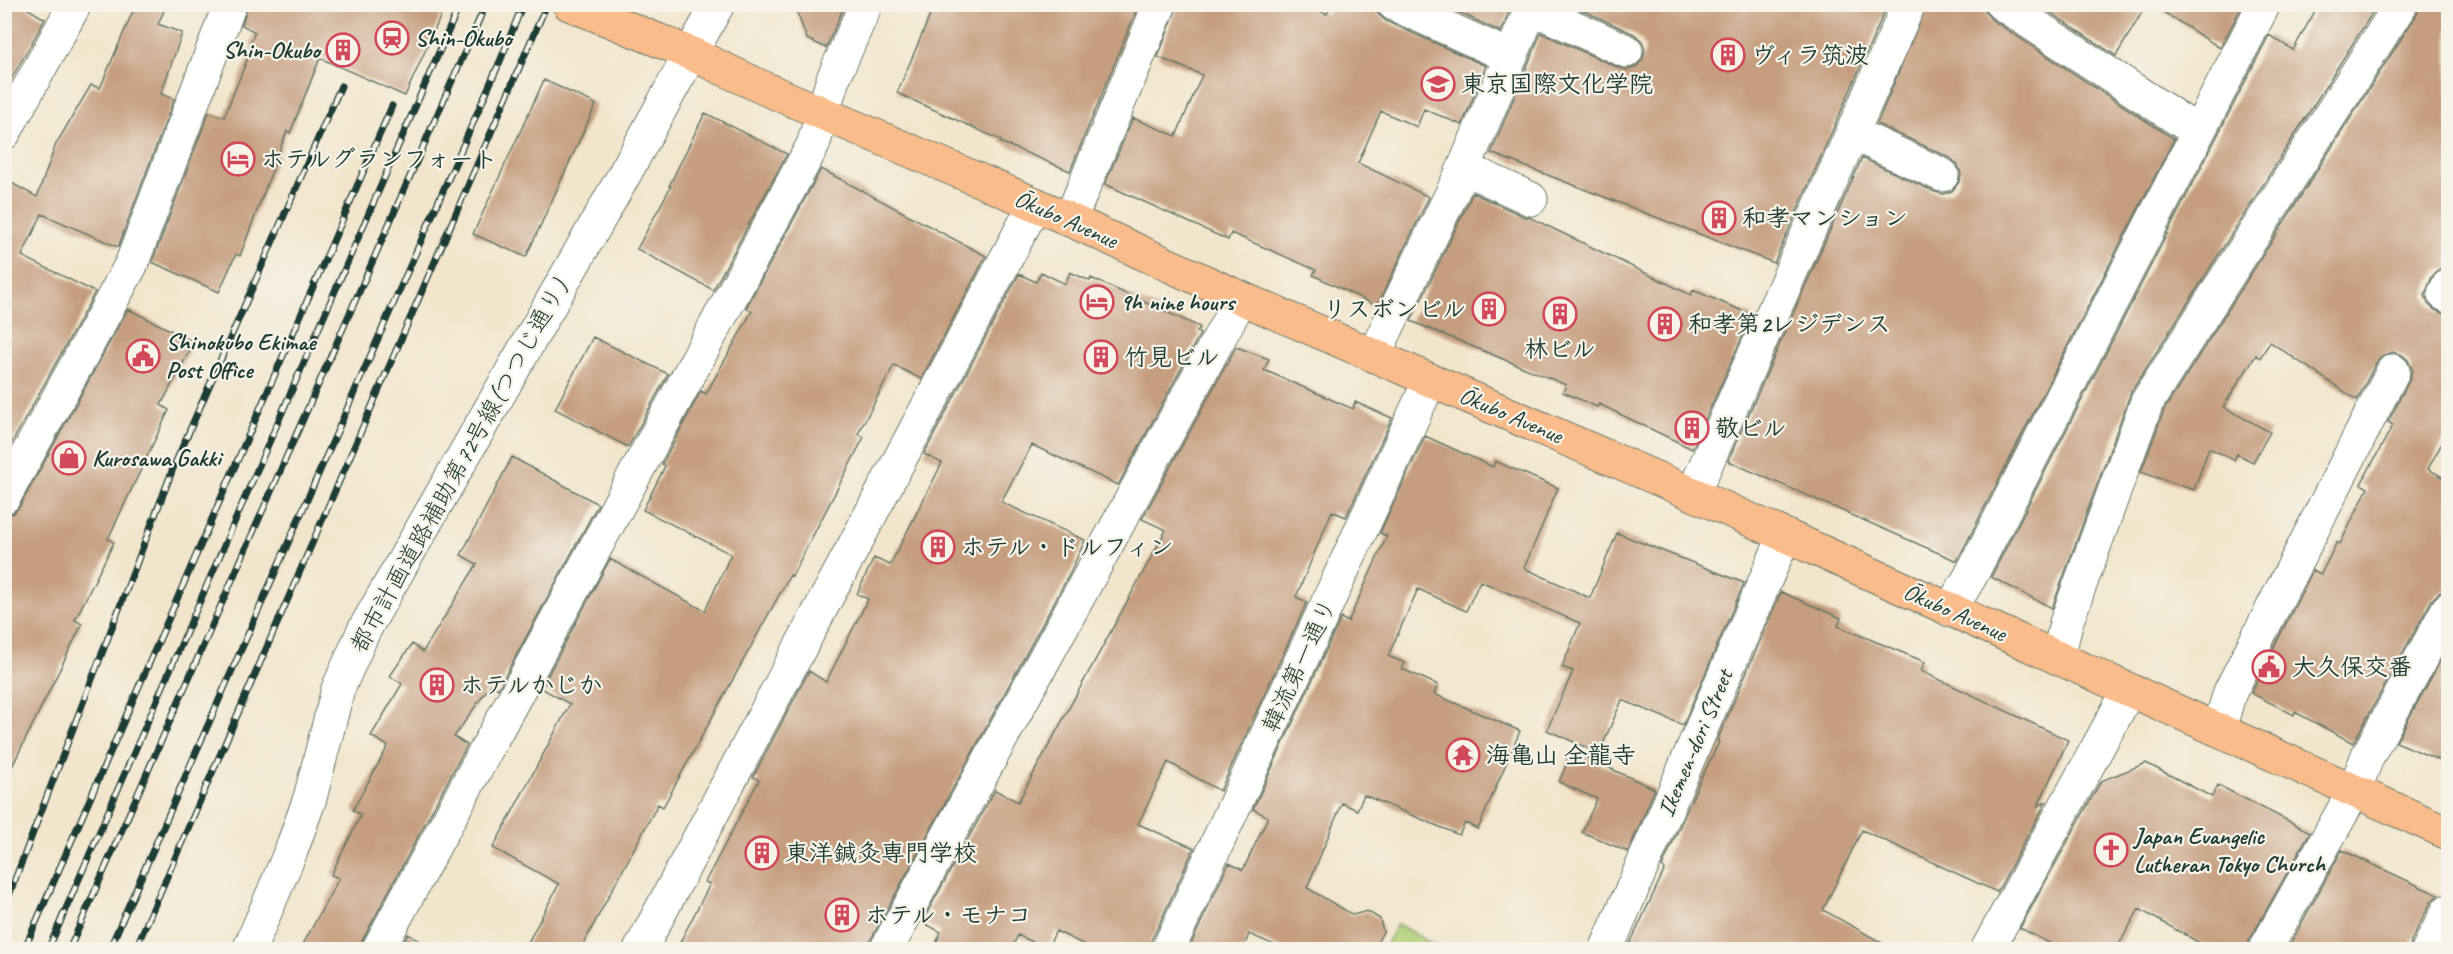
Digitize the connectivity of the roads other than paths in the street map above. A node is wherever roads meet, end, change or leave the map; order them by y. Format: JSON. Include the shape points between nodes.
{"nodes":[{"id":1,"x":75,"y":4,"type":"edge"},
{"id":2,"x":230,"y":4,"type":"edge"},
{"id":3,"x":569,"y":4,"type":"edge"},
{"id":4,"x":718,"y":4,"type":"edge"},
{"id":5,"x":866,"y":4,"type":"edge"},
{"id":6,"x":1160,"y":4,"type":"edge"},
{"id":7,"x":1394,"y":4,"type":"edge"},
{"id":8,"x":1909,"y":4,"type":"edge"},
{"id":9,"x":2002,"y":4,"type":"edge"},
{"id":10,"x":2264,"y":4,"type":"edge"},
{"id":11,"x":2401,"y":4,"type":"edge"},
{"id":12,"x":1532,"y":6,"type":"edge"},
{"id":13,"x":1626,"y":51,"type":"dead end"},
{"id":14,"x":692,"y":54,"type":"junction"},
{"id":15,"x":1511,"y":57,"type":"junction"},
{"id":16,"x":822,"y":113,"type":"junction"},
{"id":17,"x":2198,"y":132,"type":"junction"},
{"id":18,"x":4,"y":133,"type":"edge"},
{"id":19,"x":1852,"y":133,"type":"junction"},
{"id":20,"x":1464,"y":168,"type":"junction"},
{"id":21,"x":1942,"y":176,"type":"dead end"},
{"id":22,"x":1531,"y":199,"type":"dead end"},
{"id":23,"x":1035,"y":204,"type":"junction"},
{"id":24,"x":1070,"y":220,"type":"junction"},
{"id":25,"x":2448,"y":286,"type":"edge"},
{"id":26,"x":2448,"y":296,"type":"edge"},
{"id":27,"x":1241,"y":298,"type":"junction"},
{"id":28,"x":1374,"y":355,"type":"junction"},
{"id":29,"x":2393,"y":371,"type":"dead end"},
{"id":30,"x":1430,"y":380,"type":"junction"},
{"id":31,"x":1693,"y":494,"type":"junction"},
{"id":32,"x":4,"y":497,"type":"edge"},
{"id":33,"x":1784,"y":537,"type":"junction"},
{"id":34,"x":2448,"y":609,"type":"edge"},
{"id":35,"x":1950,"y":610,"type":"junction"},
{"id":36,"x":2058,"y":658,"type":"junction"},
{"id":37,"x":2129,"y":690,"type":"junction"},
{"id":38,"x":2219,"y":729,"type":"junction"},
{"id":39,"x":2354,"y":791,"type":"junction"},
{"id":40,"x":2448,"y":833,"type":"edge"},
{"id":41,"x":2448,"y":911,"type":"edge"},
{"id":42,"x":249,"y":950,"type":"edge"},
{"id":43,"x":378,"y":950,"type":"edge"},
{"id":44,"x":640,"y":950,"type":"edge"},
{"id":45,"x":886,"y":950,"type":"edge"},
{"id":46,"x":1168,"y":950,"type":"edge"},
{"id":47,"x":1606,"y":950,"type":"edge"},
{"id":48,"x":1987,"y":950,"type":"edge"},
{"id":49,"x":2265,"y":950,"type":"edge"},
{"id":50,"x":2428,"y":950,"type":"edge"}],
"edges":[{"from":1,"to":18,"type":"street"},
{"from":2,"to":32,"type":"street","via":[[131,265]]},
{"from":3,"to":14,"type":"main road","name":"Ōkubo Avenue"},
{"from":4,"to":14,"type":"street","name":"都市計画道路補助第72号線(つつじ通り)"},
{"from":5,"to":16,"type":"street"},
{"from":6,"to":24,"type":"street"},
{"from":7,"to":15,"type":"street"},
{"from":8,"to":19,"type":"street"},
{"from":9,"to":17,"type":"street"},
{"from":10,"to":17,"type":"street"},
{"from":11,"to":36,"type":"street","via":[[2147,402],[2066,623]]},
{"from":12,"to":13,"type":"street"},
{"from":12,"to":15,"type":"street"},
{"from":14,"to":16,"type":"main road","name":"Ōkubo Avenue"},
{"from":14,"to":42,"type":"street","name":"都市計画道路補助第72号線(つつじ通り)","via":[[364,630],[338,689],[310,798],[291,851]]},
{"from":15,"to":20,"type":"street"},
{"from":16,"to":23,"type":"main road","name":"Ōkubo Avenue"},
{"from":16,"to":43,"type":"street","via":[[813,146]]},
{"from":17,"to":35,"type":"street"},
{"from":19,"to":21,"type":"street"},
{"from":19,"to":31,"type":"street"},
{"from":20,"to":22,"type":"street"},
{"from":20,"to":28,"type":"street"},
{"from":23,"to":24,"type":"main road","name":"Ōkubo Avenue"},
{"from":23,"to":44,"type":"street"},
{"from":24,"to":27,"type":"main road","name":"Ōkubo Avenue"},
{"from":25,"to":26,"type":"street","via":[[2444,294]]},
{"from":27,"to":28,"type":"main road","name":"Ōkubo Avenue"},
{"from":27,"to":45,"type":"street"},
{"from":28,"to":30,"type":"main road","name":"Ōkubo Avenue"},
{"from":29,"to":38,"type":"street","via":[[2230,692]]},
{"from":30,"to":31,"type":"main road","name":"Ōkubo Avenue"},
{"from":30,"to":46,"type":"street","name":"韓流第一通り"},
{"from":31,"to":33,"type":"main road","name":"Ōkubo Avenue"},
{"from":33,"to":35,"type":"main road","name":"Ōkubo Avenue"},
{"from":33,"to":47,"type":"street","name":"Ikemen-dori Street"},
{"from":34,"to":39,"type":"street","via":[[2368,755]]},
{"from":35,"to":36,"type":"main road","name":"Ōkubo Avenue"},
{"from":36,"to":37,"type":"main road","name":"Ōkubo Avenue"},
{"from":37,"to":38,"type":"main road","name":"Ōkubo Avenue"},
{"from":37,"to":48,"type":"street"},
{"from":38,"to":39,"type":"main road","name":"Ōkubo Avenue"},
{"from":39,"to":40,"type":"main road","name":"Ōkubo Avenue"},
{"from":39,"to":49,"type":"street"},
{"from":41,"to":50,"type":"street"}]}
